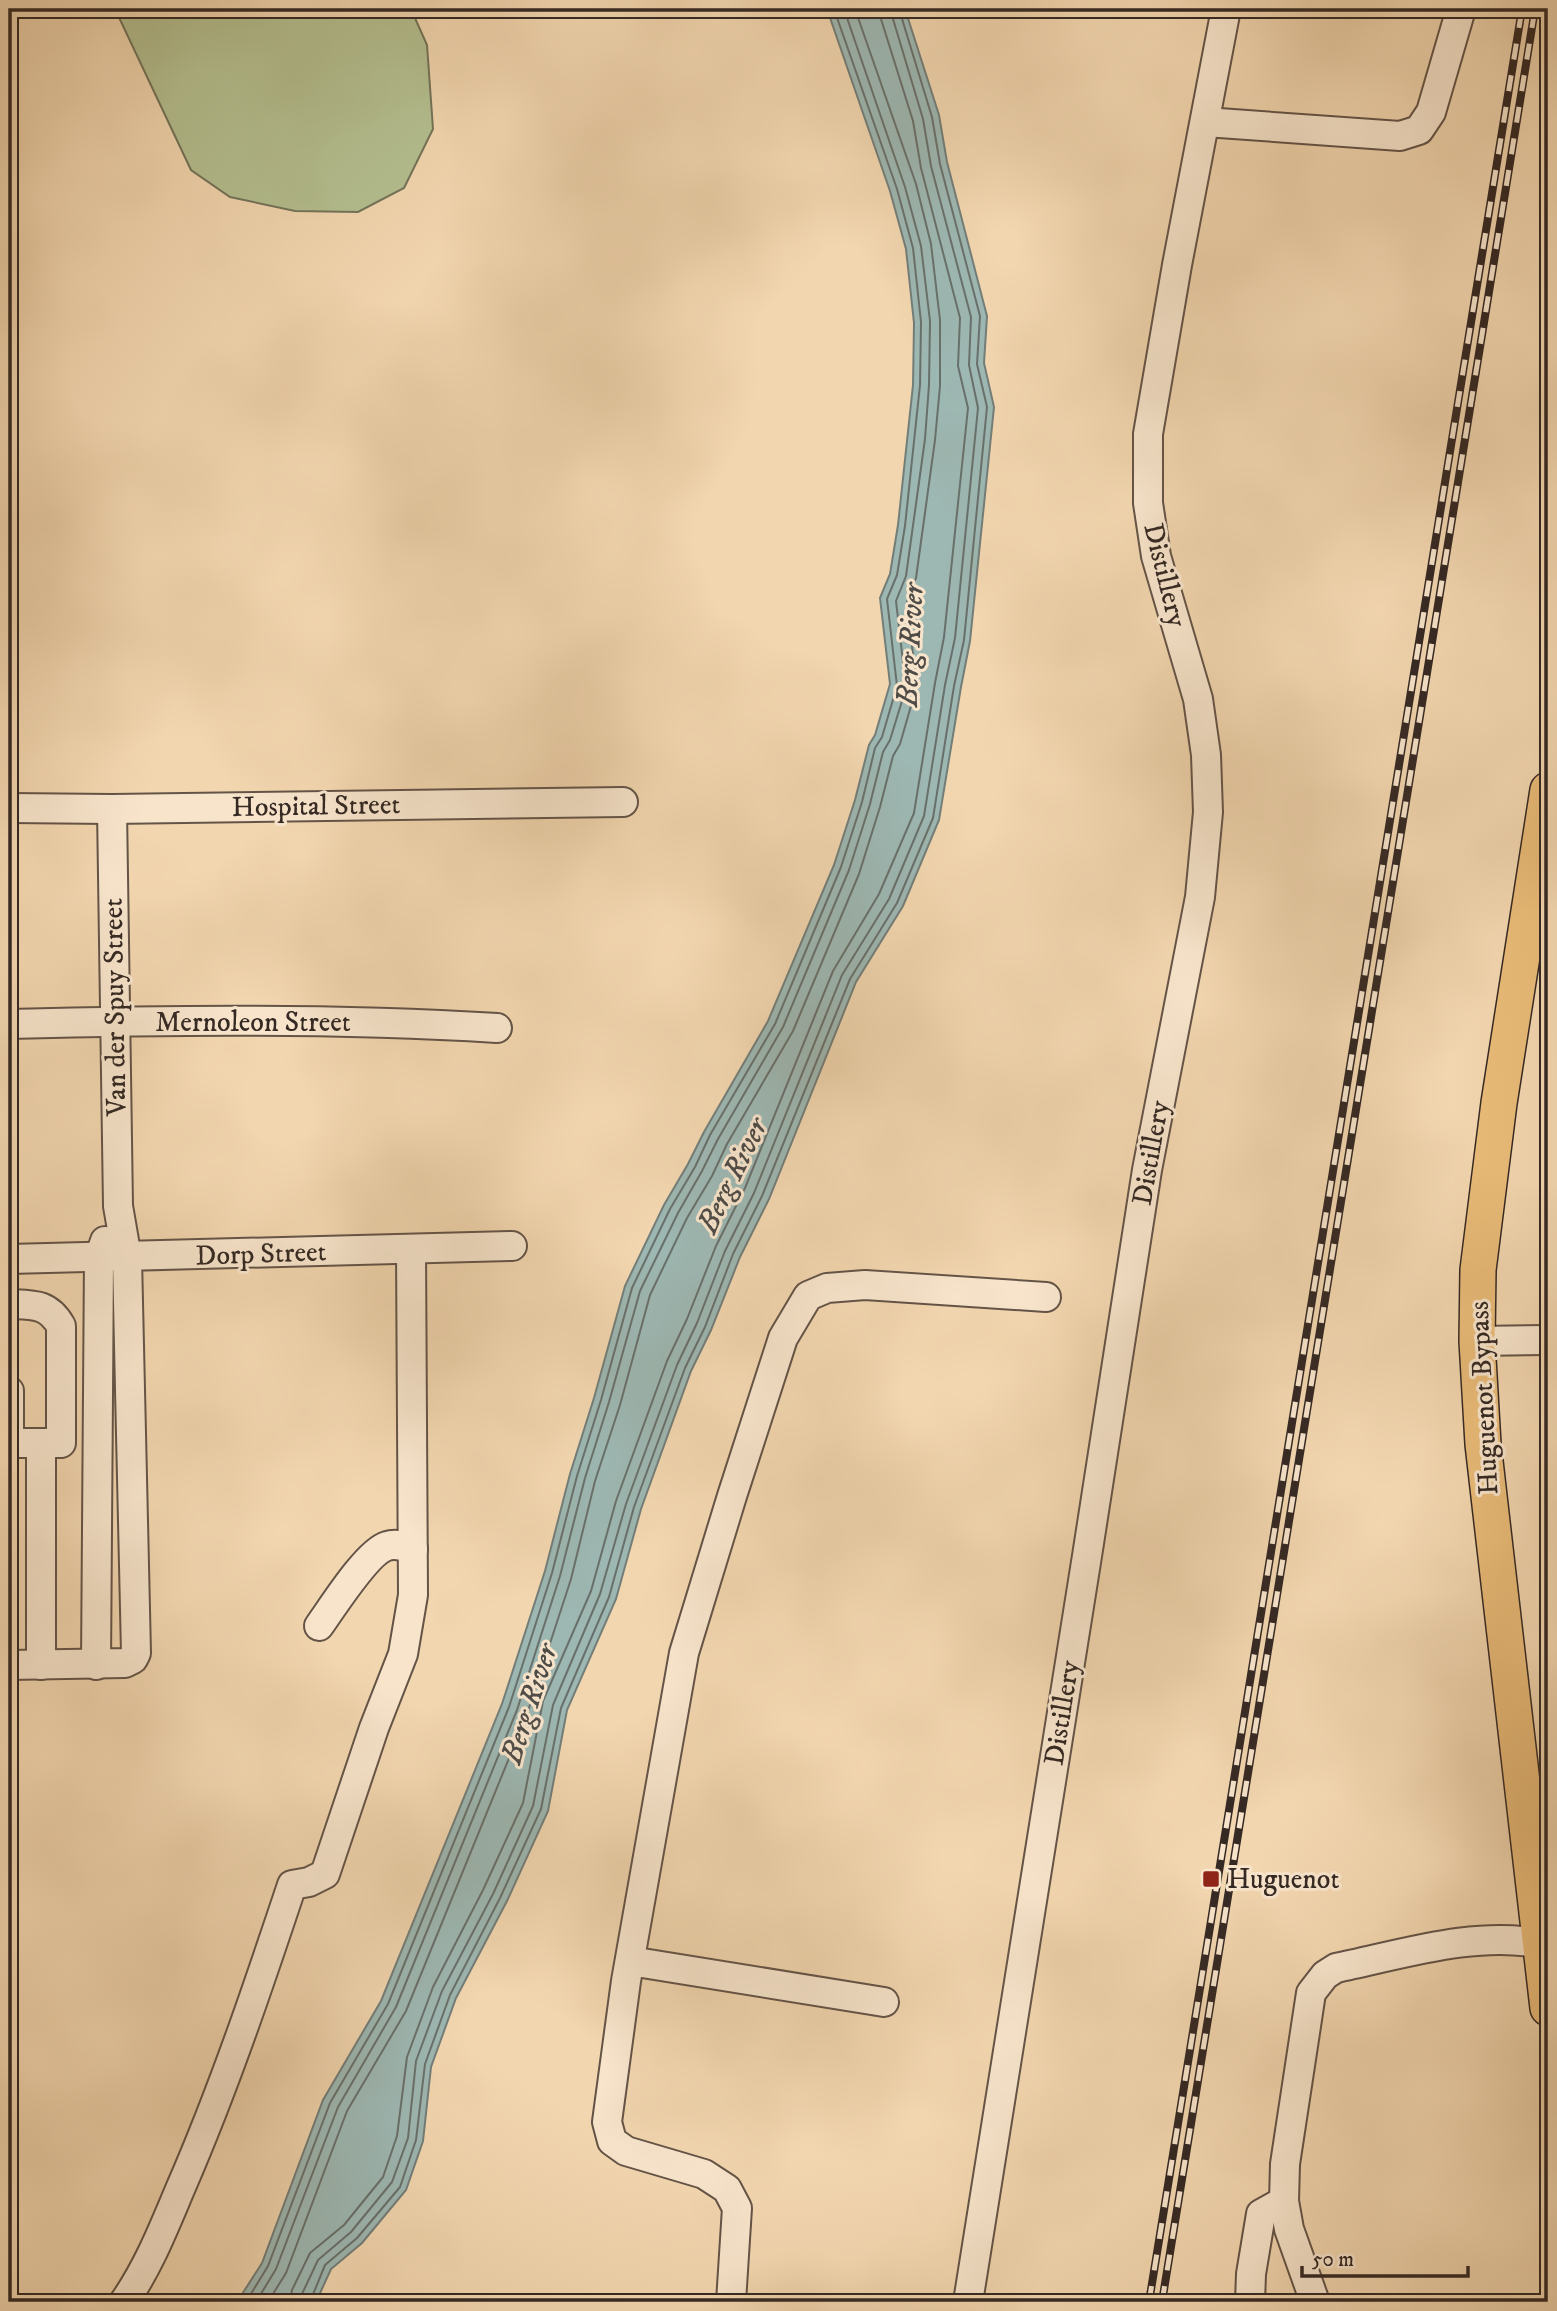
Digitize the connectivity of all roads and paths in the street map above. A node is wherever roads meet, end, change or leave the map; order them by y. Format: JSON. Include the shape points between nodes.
{"nodes":[{"id":1,"x":1226,"y":9,"type":"edge"},
{"id":2,"x":1461,"y":9,"type":"edge"},
{"id":3,"x":1205,"y":122,"type":"junction"},
{"id":4,"x":1548,"y":790,"type":"edge"},
{"id":5,"x":622,"y":802,"type":"dead end"},
{"id":6,"x":9,"y":808,"type":"edge"},
{"id":7,"x":112,"y":809,"type":"junction"},
{"id":8,"x":114,"y":1021,"type":"junction"},
{"id":9,"x":9,"y":1024,"type":"edge"},
{"id":10,"x":497,"y":1028,"type":"dead end"},
{"id":11,"x":118,"y":1206,"type":"junction"},
{"id":12,"x":513,"y":1246,"type":"dead end"},
{"id":13,"x":411,"y":1249,"type":"junction"},
{"id":14,"x":99,"y":1258,"type":"junction"},
{"id":15,"x":127,"y":1258,"type":"junction"},
{"id":16,"x":9,"y":1259,"type":"edge"},
{"id":17,"x":1046,"y":1297,"type":"dead end"},
{"id":18,"x":9,"y":1304,"type":"edge"},
{"id":19,"x":1548,"y":1340,"type":"edge"},
{"id":20,"x":1477,"y":1341,"type":"junction"},
{"id":21,"x":9,"y":1391,"type":"edge"},
{"id":22,"x":132,"y":1442,"type":"junction"},
{"id":23,"x":9,"y":1443,"type":"edge"},
{"id":24,"x":51,"y":1443,"type":"junction"},
{"id":25,"x":98,"y":1443,"type":"junction"},
{"id":26,"x":413,"y":1549,"type":"junction"},
{"id":27,"x":318,"y":1626,"type":"dead end"},
{"id":28,"x":9,"y":1665,"type":"edge"},
{"id":29,"x":41,"y":1665,"type":"junction"},
{"id":30,"x":96,"y":1665,"type":"junction"},
{"id":31,"x":1545,"y":1944,"type":"edge"},
{"id":32,"x":630,"y":1961,"type":"junction"},
{"id":33,"x":884,"y":2002,"type":"dead end"},
{"id":34,"x":1548,"y":2008,"type":"edge"},
{"id":35,"x":1284,"y":2202,"type":"junction"},
{"id":36,"x":124,"y":2302,"type":"edge"},
{"id":37,"x":731,"y":2302,"type":"edge"},
{"id":38,"x":968,"y":2302,"type":"edge"},
{"id":39,"x":1250,"y":2302,"type":"edge"},
{"id":40,"x":1315,"y":2302,"type":"edge"}],
"edges":[{"from":1,"to":3,"type":"street","name":"Distillery"},
{"from":2,"to":3,"type":"street","via":[[1431,112],[1419,130],[1401,136]]},
{"from":3,"to":38,"type":"street","name":"Distillery","via":[[1148,434],[1148,503],[1156,556],[1198,699],[1206,755],[1208,813],[1200,897],[1146,1170]]},
{"from":4,"to":20,"type":"main road","name":"Huguenot Bypass","via":[[1499,1104],[1478,1270]]},
{"from":5,"to":7,"type":"street","name":"Hospital Street"},
{"from":6,"to":7,"type":"street","name":"Hospital Street"},
{"from":7,"to":8,"type":"street","name":"Van der Spuy Street"},
{"from":8,"to":9,"type":"street","name":"Mernoleon Street"},
{"from":8,"to":10,"type":"street","name":"Mernoleon Street"},
{"from":8,"to":11,"type":"street","name":"Van der Spuy Street"},
{"from":11,"to":14,"type":"street","name":"Van der Spuy Street"},
{"from":11,"to":15,"type":"street","name":"Van der Spuy Street"},
{"from":12,"to":13,"type":"street","name":"Dorp Street"},
{"from":13,"to":15,"type":"street","name":"Dorp Street"},
{"from":13,"to":26,"type":"street"},
{"from":14,"to":15,"type":"street","name":"Dorp Street"},
{"from":14,"to":16,"type":"street","name":"Dorp Street"},
{"from":14,"to":25,"type":"street","name":"Van der Spuy Street"},
{"from":15,"to":22,"type":"street","name":"Van der Spuy Street"},
{"from":17,"to":32,"type":"street","via":[[865,1286],[827,1288],[808,1296],[783,1338],[684,1653]]},
{"from":18,"to":24,"type":"street","via":[[45,1308],[61,1326]]},
{"from":19,"to":20,"type":"street"},
{"from":20,"to":31,"type":"main road","name":"Huguenot Bypass","via":[[1483,1444]]},
{"from":21,"to":23,"type":"street"},
{"from":22,"to":25,"type":"street"},
{"from":22,"to":30,"type":"street","name":"Van der Spuy Street","via":[[136,1653],[125,1663]]},
{"from":23,"to":24,"type":"street"},
{"from":24,"to":25,"type":"street"},
{"from":24,"to":29,"type":"street"},
{"from":25,"to":30,"type":"street","name":"Van der Spuy Street"},
{"from":26,"to":27,"type":"street","via":[[400,1544],[384,1546]]},
{"from":26,"to":36,"type":"street","via":[[413,1595],[403,1654],[325,1874],[292,1885],[198,2148],[144,2271]]},
{"from":28,"to":29,"type":"street","name":"Van der Spuy Street"},
{"from":29,"to":30,"type":"street","name":"Van der Spuy Street"},
{"from":31,"to":34,"type":"main road","name":"Huguenot Bypass"},
{"from":31,"to":35,"type":"street","via":[[1512,1939],[1460,1944],[1336,1968],[1325,1975],[1311,1993],[1285,2164]]},
{"from":32,"to":33,"type":"street"},
{"from":32,"to":37,"type":"street","via":[[607,2122],[612,2141],[626,2151],[704,2174],[727,2189],[737,2208]]},
{"from":35,"to":39,"type":"street","via":[[1261,2214]]},
{"from":35,"to":40,"type":"street"}]}
